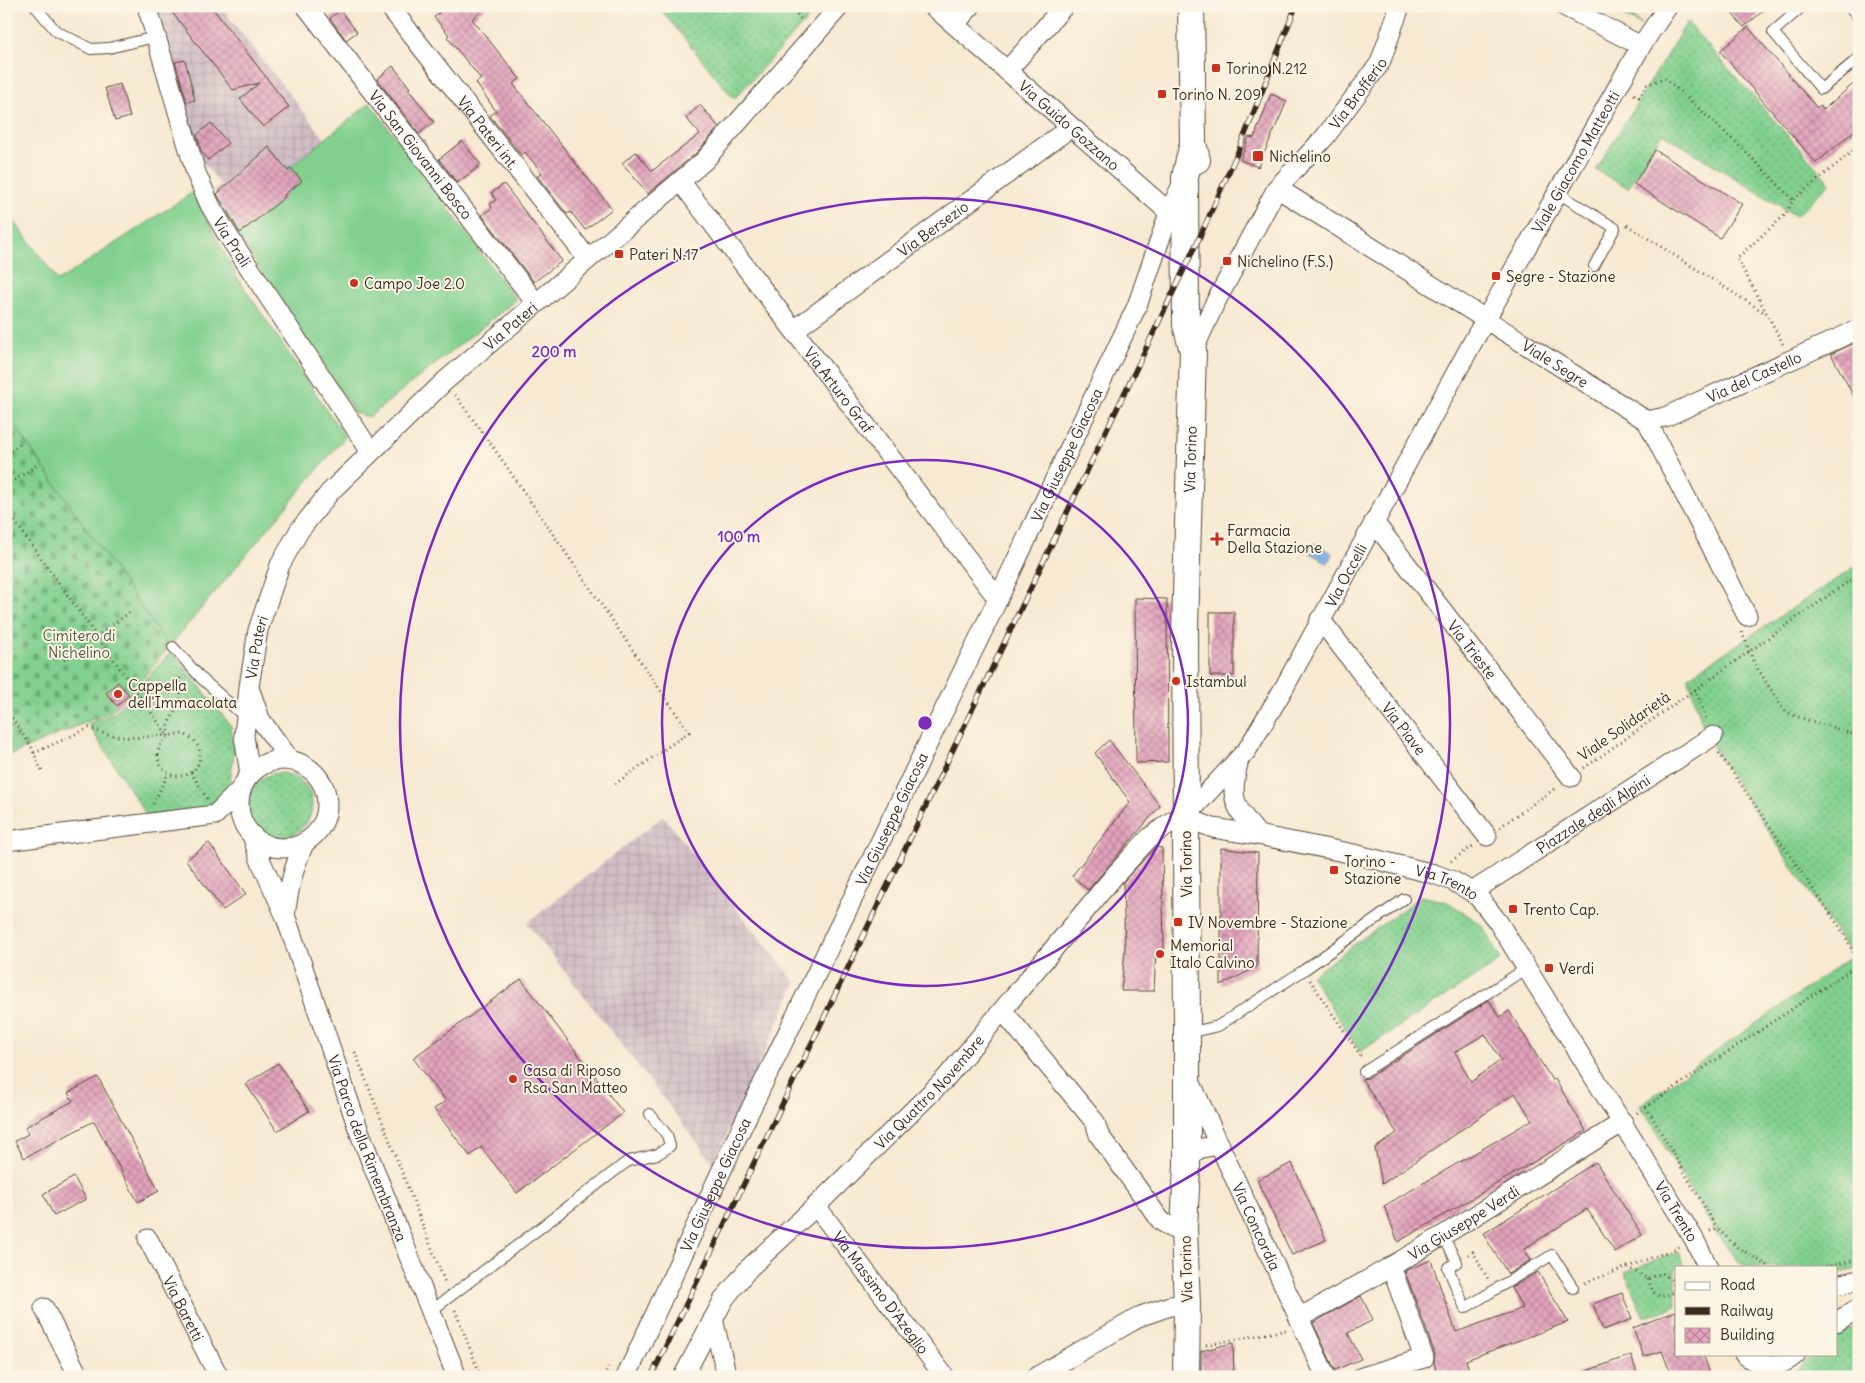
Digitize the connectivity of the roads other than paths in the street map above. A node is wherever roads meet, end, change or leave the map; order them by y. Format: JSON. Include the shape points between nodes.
{"nodes":[{"id":1,"x":35,"y":6,"type":"edge"},
{"id":2,"x":147,"y":6,"type":"edge"},
{"id":3,"x":306,"y":6,"type":"edge"},
{"id":4,"x":388,"y":6,"type":"edge"},
{"id":5,"x":840,"y":6,"type":"edge"},
{"id":6,"x":934,"y":6,"type":"edge"},
{"id":7,"x":971,"y":6,"type":"edge"},
{"id":8,"x":1064,"y":6,"type":"edge"},
{"id":9,"x":1191,"y":6,"type":"edge"},
{"id":10,"x":1400,"y":6,"type":"edge"},
{"id":11,"x":1564,"y":6,"type":"edge"},
{"id":12,"x":1668,"y":6,"type":"edge"},
{"id":13,"x":1803,"y":6,"type":"edge"},
{"id":14,"x":1849,"y":6,"type":"edge"},
{"id":15,"x":1859,"y":18,"type":"edge"},
{"id":16,"x":955,"y":24,"type":"junction"},
{"id":17,"x":156,"y":37,"type":"junction"},
{"id":18,"x":1641,"y":46,"type":"junction"},
{"id":19,"x":1859,"y":58,"type":"edge"},
{"id":20,"x":1007,"y":72,"type":"junction"},
{"id":21,"x":1071,"y":127,"type":"junction"},
{"id":22,"x":1193,"y":142,"type":"junction"},
{"id":23,"x":681,"y":182,"type":"junction"},
{"id":24,"x":1276,"y":188,"type":"junction"},
{"id":25,"x":1558,"y":193,"type":"junction"},
{"id":26,"x":1177,"y":219,"type":"junction"},
{"id":27,"x":588,"y":259,"type":"junction"},
{"id":28,"x":1594,"y":266,"type":"dead end"},
{"id":29,"x":536,"y":303,"type":"junction"},
{"id":30,"x":1208,"y":308,"type":"junction"},
{"id":31,"x":1486,"y":319,"type":"junction"},
{"id":32,"x":1859,"y":328,"type":"edge"},
{"id":33,"x":794,"y":330,"type":"junction"},
{"id":34,"x":1193,"y":351,"type":"junction"},
{"id":35,"x":1647,"y":421,"type":"junction"},
{"id":36,"x":371,"y":452,"type":"junction"},
{"id":37,"x":1374,"y":522,"type":"junction"},
{"id":38,"x":998,"y":599,"type":"junction"},
{"id":39,"x":1320,"y":620,"type":"junction"},
{"id":40,"x":1742,"y":625,"type":"road end"},
{"id":41,"x":174,"y":647,"type":"dead end"},
{"id":42,"x":249,"y":688,"type":"junction"},
{"id":43,"x":246,"y":718,"type":"junction"},
{"id":44,"x":1713,"y":736,"type":"dead end"},
{"id":45,"x":1240,"y":758,"type":"junction"},
{"id":46,"x":290,"y":760,"type":"junction"},
{"id":47,"x":1571,"y":777,"type":"road end"},
{"id":48,"x":246,"y":782,"type":"junction"},
{"id":49,"x":215,"y":815,"type":"junction"},
{"id":50,"x":1185,"y":817,"type":"junction"},
{"id":51,"x":248,"y":829,"type":"junction"},
{"id":52,"x":1258,"y":835,"type":"junction"},
{"id":53,"x":1487,"y":836,"type":"road end"},
{"id":54,"x":6,"y":841,"type":"edge"},
{"id":55,"x":305,"y":842,"type":"junction"},
{"id":56,"x":1472,"y":892,"type":"junction"},
{"id":57,"x":1404,"y":899,"type":"dead end"},
{"id":58,"x":285,"y":915,"type":"junction"},
{"id":59,"x":1527,"y":968,"type":"junction"},
{"id":60,"x":1003,"y":1011,"type":"junction"},
{"id":61,"x":1187,"y":1029,"type":"junction"},
{"id":62,"x":1367,"y":1070,"type":"road end"},
{"id":63,"x":1187,"y":1075,"type":"junction"},
{"id":64,"x":650,"y":1114,"type":"dead end"},
{"id":65,"x":1623,"y":1122,"type":"junction"},
{"id":66,"x":1220,"y":1145,"type":"junction"},
{"id":67,"x":1187,"y":1155,"type":"junction"},
{"id":68,"x":816,"y":1206,"type":"junction"},
{"id":69,"x":1184,"y":1230,"type":"junction"},
{"id":70,"x":1443,"y":1236,"type":"junction"},
{"id":71,"x":148,"y":1239,"type":"dead end"},
{"id":72,"x":1701,"y":1252,"type":"edge"},
{"id":73,"x":1391,"y":1266,"type":"junction"},
{"id":74,"x":1723,"y":1266,"type":"edge"},
{"id":75,"x":1859,"y":1280,"type":"edge"},
{"id":76,"x":1838,"y":1285,"type":"edge"},
{"id":77,"x":1573,"y":1288,"type":"road end"},
{"id":78,"x":1187,"y":1305,"type":"junction"},
{"id":79,"x":44,"y":1308,"type":"dead end"},
{"id":80,"x":1859,"y":1308,"type":"edge"},
{"id":81,"x":431,"y":1311,"type":"junction"},
{"id":82,"x":713,"y":1319,"type":"junction"},
{"id":83,"x":1838,"y":1321,"type":"edge"},
{"id":84,"x":1302,"y":1322,"type":"junction"},
{"id":85,"x":1744,"y":1356,"type":"edge"},
{"id":86,"x":1746,"y":1356,"type":"edge"},
{"id":87,"x":1794,"y":1356,"type":"edge"},
{"id":88,"x":79,"y":1377,"type":"edge"},
{"id":89,"x":219,"y":1377,"type":"edge"},
{"id":90,"x":457,"y":1377,"type":"edge"},
{"id":91,"x":626,"y":1377,"type":"edge"},
{"id":92,"x":683,"y":1377,"type":"edge"},
{"id":93,"x":727,"y":1377,"type":"edge"},
{"id":94,"x":945,"y":1377,"type":"edge"},
{"id":95,"x":1036,"y":1377,"type":"edge"},
{"id":96,"x":1186,"y":1377,"type":"edge"},
{"id":97,"x":1326,"y":1377,"type":"edge"},
{"id":98,"x":1362,"y":1377,"type":"edge"},
{"id":99,"x":1750,"y":1377,"type":"edge"},
{"id":100,"x":1786,"y":1377,"type":"edge"}],
"edges":[{"from":1,"to":17,"type":"lane","via":[[56,31],[91,49]]},
{"from":2,"to":17,"type":"street","name":"Via Prali"},
{"from":3,"to":29,"type":"street","name":"Via San Giovanni Bosco"},
{"from":4,"to":27,"type":"street","name":"Via Pateri int."},
{"from":5,"to":23,"type":"street","name":"Via Pateri","via":[[704,161]]},
{"from":6,"to":16,"type":"street","name":"Via Guido Gozzano"},
{"from":7,"to":16,"type":"street"},
{"from":8,"to":20,"type":"street"},
{"from":9,"to":22,"type":"main road","name":"Via Torino"},
{"from":10,"to":24,"type":"street","name":"Via Brofferio","via":[[1380,63],[1325,137]]},
{"from":11,"to":18,"type":"street"},
{"from":12,"to":18,"type":"street","name":"Viale Giacomo Matteotti"},
{"from":13,"to":19,"type":"lane","via":[[1773,32],[1821,89]]},
{"from":14,"to":15,"type":"lane"},
{"from":16,"to":20,"type":"street","name":"Via Guido Gozzano"},
{"from":17,"to":36,"type":"street","name":"Via Prali","via":[[196,173],[210,205]]},
{"from":18,"to":25,"type":"street","name":"Viale Giacomo Matteotti"},
{"from":20,"to":21,"type":"street","name":"Via Guido Gozzano"},
{"from":21,"to":26,"type":"street","name":"Via Guido Gozzano"},
{"from":21,"to":33,"type":"street","name":"Via Bersezio"},
{"from":22,"to":26,"type":"main road","name":"Via Torino"},
{"from":22,"to":30,"type":"main road","name":"Via Torino","via":[[1203,207]]},
{"from":23,"to":27,"type":"street","name":"Via Pateri"},
{"from":23,"to":33,"type":"street","name":"Via Arturo Graf"},
{"from":24,"to":30,"type":"street","name":"Via Brofferio"},
{"from":24,"to":31,"type":"street","name":"Viale Segre"},
{"from":25,"to":28,"type":"lane","via":[[1615,228]]},
{"from":25,"to":31,"type":"street","name":"Viale Giacomo Matteotti"},
{"from":26,"to":34,"type":"main road","name":"Via Torino","via":[[1187,264],[1186,325]]},
{"from":26,"to":38,"type":"street","name":"Via Giuseppe Giacosa"},
{"from":27,"to":29,"type":"street","name":"Via Pateri"},
{"from":29,"to":36,"type":"street","name":"Via Pateri","via":[[445,381]]},
{"from":30,"to":34,"type":"main road","name":"Via Torino"},
{"from":31,"to":35,"type":"street","name":"Viale Segre"},
{"from":31,"to":37,"type":"street","name":"Via Occelli"},
{"from":32,"to":35,"type":"street","name":"Via del Castello","via":[[1664,417]]},
{"from":33,"to":38,"type":"street","name":"Via Arturo Graf"},
{"from":34,"to":50,"type":"main road","name":"Via Torino","via":[[1185,629]]},
{"from":35,"to":40,"type":"street"},
{"from":36,"to":42,"type":"street","name":"Via Pateri","via":[[330,492],[299,531],[280,565],[258,630]]},
{"from":37,"to":39,"type":"street","name":"Via Occelli"},
{"from":37,"to":47,"type":"street","name":"Via Trieste"},
{"from":38,"to":91,"type":"street","name":"Via Giuseppe Giacosa","via":[[738,1135]]},
{"from":39,"to":45,"type":"street","name":"Via Occelli","via":[[1284,688]]},
{"from":39,"to":53,"type":"street","name":"Via Piave"},
{"from":41,"to":43,"type":"lane","via":[[201,678]]},
{"from":42,"to":43,"type":"street","name":"Via Pateri"},
{"from":42,"to":46,"type":"street","name":"Via Pateri","via":[[260,719]]},
{"from":43,"to":48,"type":"street","name":"Via Pateri"},
{"from":44,"to":56,"type":"street","name":"Piazzale degli Alpini"},
{"from":45,"to":50,"type":"street","name":"Via Occelli"},
{"from":45,"to":52,"type":"street","via":[[1233,792],[1240,812]]},
{"from":46,"to":48,"type":"street","via":[[268,762]]},
{"from":46,"to":55,"type":"street","name":"Via Pateri","via":[[300,763],[317,776],[326,796],[323,822]]},
{"from":48,"to":49,"type":"street"},
{"from":48,"to":51,"type":"street","name":"Via Pateri","via":[[240,811]]},
{"from":49,"to":51,"type":"street"},
{"from":49,"to":54,"type":"street"},
{"from":50,"to":52,"type":"street","name":"Via Trento","via":[[1213,828]]},
{"from":50,"to":60,"type":"street","name":"Via Quattro Novembre","via":[[1172,821],[1143,844]]},
{"from":50,"to":61,"type":"main road","name":"Via Torino"},
{"from":51,"to":55,"type":"street","via":[[261,842],[277,847]]},
{"from":51,"to":58,"type":"street","name":"Via Parco della Rimembranza"},
{"from":52,"to":56,"type":"street","name":"Via Trento","via":[[1434,874]]},
{"from":55,"to":58,"type":"street","name":"Via Parco della Rimembranza","via":[[295,864]]},
{"from":56,"to":59,"type":"street","name":"Via Trento","via":[[1498,922]]},
{"from":57,"to":61,"type":"lane","via":[[1218,1026]]},
{"from":58,"to":81,"type":"street","name":"Via Parco della Rimembranza","via":[[359,1130]]},
{"from":59,"to":62,"type":"lane"},
{"from":59,"to":65,"type":"street","name":"Via Trento"},
{"from":60,"to":68,"type":"street","name":"Via Quattro Novembre","via":[[945,1079]]},
{"from":60,"to":69,"type":"street","via":[[1095,1122],[1099,1135],[1161,1221],[1174,1229]]},
{"from":61,"to":63,"type":"main road","name":"Via Torino"},
{"from":63,"to":66,"type":"street","name":"Via Concordia"},
{"from":63,"to":67,"type":"main road","name":"Via Torino"},
{"from":64,"to":81,"type":"lane","via":[[670,1146],[658,1154],[628,1161]]},
{"from":65,"to":70,"type":"street","name":"Via Giuseppe Verdi"},
{"from":65,"to":72,"type":"street","name":"Via Trento"},
{"from":66,"to":67,"type":"street"},
{"from":66,"to":84,"type":"street","name":"Via Concordia"},
{"from":67,"to":69,"type":"main road","name":"Via Torino"},
{"from":68,"to":82,"type":"street","name":"Via Quattro Novembre","via":[[749,1268],[724,1299]]},
{"from":68,"to":94,"type":"street","name":"Via Massimo D'Azeglio"},
{"from":69,"to":78,"type":"main road","name":"Via Torino"},
{"from":70,"to":73,"type":"street","name":"Via Giuseppe Verdi"},
{"from":70,"to":77,"type":"lane","via":[[1457,1262],[1448,1268],[1465,1308],[1552,1255]]},
{"from":71,"to":89,"type":"street","name":"Via Baretti"},
{"from":72,"to":74,"type":"street","name":"Via Trento"},
{"from":73,"to":84,"type":"street","name":"Via Giuseppe Verdi"},
{"from":73,"to":98,"type":"street","via":[[1424,1358]]},
{"from":75,"to":76,"type":"street"},
{"from":78,"to":95,"type":"street","via":[[1170,1306],[1141,1316]]},
{"from":78,"to":96,"type":"main road","name":"Via Torino"},
{"from":79,"to":88,"type":"street"},
{"from":80,"to":83,"type":"street"},
{"from":81,"to":90,"type":"street","name":"Via Parco della Rimembranza"},
{"from":82,"to":92,"type":"street","name":"Via Quattro Novembre"},
{"from":82,"to":93,"type":"street"},
{"from":84,"to":97,"type":"street","name":"Via Concordia"},
{"from":85,"to":99,"type":"street"},
{"from":86,"to":87,"type":"street","via":[[1772,1366]]},
{"from":87,"to":100,"type":"street"}]}
